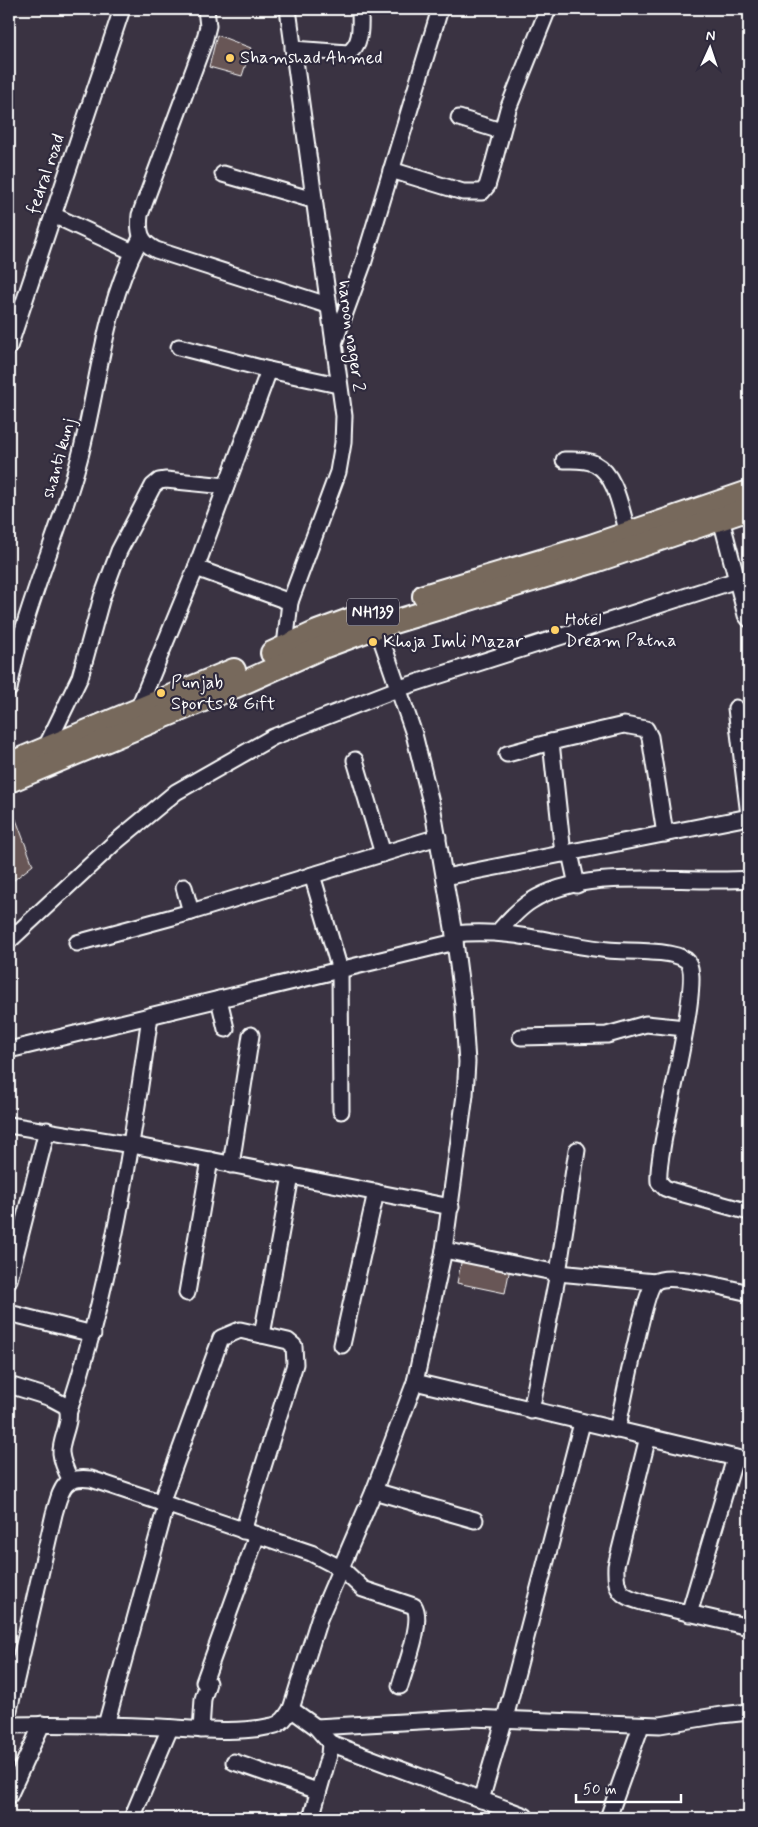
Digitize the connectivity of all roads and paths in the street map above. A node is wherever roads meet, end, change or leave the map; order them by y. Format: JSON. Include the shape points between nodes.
{"nodes":[{"id":1,"x":206,"y":9,"type":"edge"},
{"id":2,"x":288,"y":9,"type":"edge"},
{"id":3,"x":360,"y":9,"type":"edge"},
{"id":4,"x":440,"y":9,"type":"edge"},
{"id":5,"x":548,"y":9,"type":"edge"},
{"id":6,"x":121,"y":11,"type":"edge"},
{"id":7,"x":293,"y":48,"type":"junction"},
{"id":8,"x":459,"y":118,"type":"dead end"},
{"id":9,"x":501,"y":131,"type":"junction"},
{"id":10,"x":391,"y":170,"type":"junction"},
{"id":11,"x":222,"y":174,"type":"dead end"},
{"id":12,"x":313,"y":200,"type":"junction"},
{"id":13,"x":53,"y":215,"type":"junction"},
{"id":14,"x":141,"y":238,"type":"junction"},
{"id":15,"x":133,"y":252,"type":"junction"},
{"id":16,"x":327,"y":305,"type":"junction"},
{"id":17,"x":9,"y":347,"type":"edge"},
{"id":18,"x":180,"y":347,"type":"dead end"},
{"id":19,"x":333,"y":347,"type":"junction"},
{"id":20,"x":269,"y":370,"type":"junction"},
{"id":21,"x":338,"y":385,"type":"junction"},
{"id":22,"x":564,"y":460,"type":"dead end"},
{"id":23,"x":226,"y":486,"type":"junction"},
{"id":24,"x":749,"y":492,"type":"edge"},
{"id":25,"x":749,"y":508,"type":"edge"},
{"id":26,"x":721,"y":519,"type":"junction"},
{"id":27,"x":628,"y":534,"type":"junction"},
{"id":28,"x":196,"y":568,"type":"junction"},
{"id":29,"x":737,"y":580,"type":"junction"},
{"id":30,"x":290,"y":602,"type":"junction"},
{"id":31,"x":749,"y":619,"type":"edge"},
{"id":32,"x":377,"y":627,"type":"junction"},
{"id":33,"x":293,"y":652,"type":"junction"},
{"id":34,"x":400,"y":688,"type":"junction"},
{"id":35,"x":9,"y":689,"type":"edge"},
{"id":36,"x":736,"y":708,"type":"dead end"},
{"id":37,"x":138,"y":709,"type":"junction"},
{"id":38,"x":551,"y":742,"type":"junction"},
{"id":39,"x":45,"y":748,"type":"junction"},
{"id":40,"x":507,"y":754,"type":"dead end"},
{"id":41,"x":355,"y":760,"type":"dead end"},
{"id":42,"x":9,"y":764,"type":"edge"},
{"id":43,"x":9,"y":782,"type":"edge"},
{"id":44,"x":749,"y":816,"type":"edge"},
{"id":45,"x":664,"y":834,"type":"junction"},
{"id":46,"x":438,"y":837,"type":"junction"},
{"id":47,"x":567,"y":853,"type":"junction"},
{"id":48,"x":383,"y":854,"type":"junction"},
{"id":49,"x":312,"y":875,"type":"junction"},
{"id":50,"x":445,"y":877,"type":"junction"},
{"id":51,"x":749,"y":879,"type":"edge"},
{"id":52,"x":577,"y":885,"type":"junction"},
{"id":53,"x":184,"y":887,"type":"dead end"},
{"id":54,"x":191,"y":912,"type":"junction"},
{"id":55,"x":498,"y":932,"type":"junction"},
{"id":56,"x":455,"y":938,"type":"junction"},
{"id":57,"x":9,"y":942,"type":"edge"},
{"id":58,"x":77,"y":943,"type":"dead end"},
{"id":59,"x":340,"y":970,"type":"junction"},
{"id":60,"x":219,"y":999,"type":"junction"},
{"id":61,"x":150,"y":1016,"type":"junction"},
{"id":62,"x":685,"y":1028,"type":"junction"},
{"id":63,"x":226,"y":1029,"type":"dead end"},
{"id":64,"x":251,"y":1035,"type":"dead end"},
{"id":65,"x":521,"y":1037,"type":"dead end"},
{"id":66,"x":9,"y":1050,"type":"edge"},
{"id":67,"x":341,"y":1111,"type":"dead end"},
{"id":68,"x":9,"y":1125,"type":"edge"},
{"id":69,"x":47,"y":1130,"type":"junction"},
{"id":70,"x":132,"y":1145,"type":"junction"},
{"id":71,"x":577,"y":1150,"type":"dead end"},
{"id":72,"x":210,"y":1160,"type":"junction"},
{"id":73,"x":231,"y":1164,"type":"junction"},
{"id":74,"x":291,"y":1176,"type":"junction"},
{"id":75,"x":376,"y":1192,"type":"junction"},
{"id":76,"x":451,"y":1206,"type":"junction"},
{"id":77,"x":749,"y":1212,"type":"edge"},
{"id":78,"x":444,"y":1250,"type":"junction"},
{"id":79,"x":558,"y":1274,"type":"junction"},
{"id":80,"x":9,"y":1280,"type":"edge"},
{"id":81,"x":655,"y":1282,"type":"junction"},
{"id":82,"x":187,"y":1293,"type":"dead end"},
{"id":83,"x":749,"y":1293,"type":"edge"},
{"id":84,"x":9,"y":1313,"type":"edge"},
{"id":85,"x":92,"y":1334,"type":"junction"},
{"id":86,"x":262,"y":1335,"type":"junction"},
{"id":87,"x":342,"y":1345,"type":"dead end"},
{"id":88,"x":415,"y":1382,"type":"junction"},
{"id":89,"x":9,"y":1385,"type":"edge"},
{"id":90,"x":69,"y":1411,"type":"junction"},
{"id":91,"x":531,"y":1411,"type":"junction"},
{"id":92,"x":582,"y":1423,"type":"junction"},
{"id":93,"x":617,"y":1430,"type":"junction"},
{"id":94,"x":648,"y":1438,"type":"junction"},
{"id":95,"x":742,"y":1460,"type":"edge"},
{"id":96,"x":70,"y":1479,"type":"junction"},
{"id":97,"x":374,"y":1491,"type":"junction"},
{"id":98,"x":163,"y":1504,"type":"junction"},
{"id":99,"x":475,"y":1520,"type":"dead end"},
{"id":100,"x":250,"y":1533,"type":"junction"},
{"id":101,"x":342,"y":1569,"type":"junction"},
{"id":102,"x":689,"y":1614,"type":"junction"},
{"id":103,"x":749,"y":1627,"type":"edge"},
{"id":104,"x":400,"y":1686,"type":"dead end"},
{"id":105,"x":291,"y":1709,"type":"junction"},
{"id":106,"x":9,"y":1710,"type":"edge"},
{"id":107,"x":749,"y":1712,"type":"edge"},
{"id":108,"x":505,"y":1718,"type":"junction"},
{"id":109,"x":42,"y":1724,"type":"junction"},
{"id":110,"x":9,"y":1725,"type":"edge"},
{"id":111,"x":106,"y":1725,"type":"junction"},
{"id":112,"x":641,"y":1726,"type":"junction"},
{"id":113,"x":316,"y":1727,"type":"junction"},
{"id":114,"x":170,"y":1728,"type":"junction"},
{"id":115,"x":201,"y":1730,"type":"junction"},
{"id":116,"x":330,"y":1743,"type":"junction"},
{"id":117,"x":234,"y":1762,"type":"dead end"},
{"id":118,"x":317,"y":1792,"type":"junction"},
{"id":119,"x":9,"y":1796,"type":"edge"},
{"id":120,"x":481,"y":1800,"type":"junction"},
{"id":121,"x":525,"y":1816,"type":"dead end"},
{"id":122,"x":132,"y":1818,"type":"edge"},
{"id":123,"x":310,"y":1818,"type":"edge"},
{"id":124,"x":608,"y":1818,"type":"edge"}],
"edges":[{"from":1,"to":14,"type":"street","via":[[208,26],[204,42],[140,215]]},
{"from":2,"to":7,"type":"street","name":"haroon nager 2"},
{"from":3,"to":7,"type":"street","via":[[355,49],[348,53]]},
{"from":4,"to":10,"type":"street"},
{"from":5,"to":9,"type":"street"},
{"from":6,"to":13,"type":"street","name":"fedral road"},
{"from":7,"to":12,"type":"street","name":"haroon nager 2"},
{"from":8,"to":9,"type":"street"},
{"from":9,"to":10,"type":"street","via":[[487,186],[482,192],[463,192]]},
{"from":10,"to":19,"type":"street","via":[[363,264]]},
{"from":11,"to":12,"type":"street"},
{"from":12,"to":16,"type":"street","name":"haroon nager 2"},
{"from":13,"to":15,"type":"street"},
{"from":13,"to":17,"type":"street","name":"fedral road"},
{"from":14,"to":15,"type":"street","name":"shanti kunj"},
{"from":14,"to":16,"type":"street","via":[[156,250]]},
{"from":15,"to":35,"type":"street","name":"shanti kunj","via":[[117,290],[78,462],[22,633]]},
{"from":16,"to":19,"type":"street","name":"haroon nager 2"},
{"from":18,"to":20,"type":"street"},
{"from":19,"to":21,"type":"street","name":"haroon nager 2"},
{"from":20,"to":21,"type":"street"},
{"from":20,"to":23,"type":"street"},
{"from":21,"to":30,"type":"street","name":"haroon nager 2","via":[[344,416],[338,472]]},
{"from":22,"to":27,"type":"street","via":[[595,464],[606,473]]},
{"from":23,"to":28,"type":"street"},
{"from":23,"to":39,"type":"street","via":[[166,480],[153,486],[119,551],[80,677]]},
{"from":24,"to":27,"type":"highway","number":"NH139"},
{"from":25,"to":26,"type":"highway","number":"NH139"},
{"from":26,"to":29,"type":"street"},
{"from":26,"to":32,"type":"highway","number":"NH139"},
{"from":27,"to":33,"type":"highway","number":"NH139","via":[[372,612],[317,632]]},
{"from":28,"to":30,"type":"street"},
{"from":28,"to":37,"type":"street"},
{"from":29,"to":31,"type":"street"},
{"from":29,"to":34,"type":"street"},
{"from":30,"to":33,"type":"street","name":"haroon nager 2","via":[[286,636]]},
{"from":32,"to":33,"type":"highway","number":"NH139"},
{"from":32,"to":34,"type":"street"},
{"from":33,"to":37,"type":"highway","number":"NH139"},
{"from":33,"to":43,"type":"highway","number":"NH139","via":[[225,692]]},
{"from":34,"to":46,"type":"street","via":[[428,787]]},
{"from":34,"to":57,"type":"street","via":[[273,737],[176,792],[112,845]]},
{"from":36,"to":44,"type":"street"},
{"from":37,"to":39,"type":"highway","number":"NH139"},
{"from":38,"to":40,"type":"street"},
{"from":38,"to":45,"type":"street","via":[[624,725],[646,729],[650,737]]},
{"from":38,"to":47,"type":"street"},
{"from":39,"to":42,"type":"highway","number":"NH139"},
{"from":41,"to":48,"type":"street"},
{"from":44,"to":45,"type":"street"},
{"from":45,"to":47,"type":"street"},
{"from":46,"to":48,"type":"street"},
{"from":46,"to":50,"type":"street"},
{"from":47,"to":50,"type":"street"},
{"from":47,"to":52,"type":"street"},
{"from":48,"to":49,"type":"street"},
{"from":49,"to":54,"type":"street"},
{"from":49,"to":59,"type":"street"},
{"from":50,"to":56,"type":"street"},
{"from":51,"to":52,"type":"street","via":[[706,882],[629,879]]},
{"from":52,"to":55,"type":"street","via":[[532,900]]},
{"from":53,"to":54,"type":"street"},
{"from":54,"to":58,"type":"street"},
{"from":55,"to":56,"type":"street"},
{"from":55,"to":62,"type":"street","via":[[606,950],[675,955],[685,959],[691,964],[692,975]]},
{"from":56,"to":59,"type":"street"},
{"from":56,"to":76,"type":"street","via":[[466,1062]]},
{"from":59,"to":60,"type":"street"},
{"from":59,"to":67,"type":"street"},
{"from":60,"to":61,"type":"street"},
{"from":60,"to":63,"type":"street"},
{"from":61,"to":66,"type":"street"},
{"from":61,"to":70,"type":"street"},
{"from":62,"to":65,"type":"street","via":[[646,1024],[607,1035]]},
{"from":62,"to":77,"type":"street","via":[[660,1156],[660,1182],[673,1191]]},
{"from":64,"to":73,"type":"street"},
{"from":68,"to":69,"type":"street"},
{"from":69,"to":70,"type":"street"},
{"from":69,"to":80,"type":"street"},
{"from":70,"to":72,"type":"street"},
{"from":70,"to":85,"type":"street","via":[[114,1247]]},
{"from":71,"to":79,"type":"street"},
{"from":72,"to":73,"type":"street"},
{"from":72,"to":82,"type":"street"},
{"from":73,"to":74,"type":"street"},
{"from":74,"to":75,"type":"street"},
{"from":74,"to":86,"type":"street"},
{"from":75,"to":76,"type":"street"},
{"from":75,"to":87,"type":"street"},
{"from":76,"to":78,"type":"street"},
{"from":78,"to":79,"type":"street"},
{"from":78,"to":88,"type":"street"},
{"from":79,"to":81,"type":"street"},
{"from":79,"to":91,"type":"street"},
{"from":81,"to":83,"type":"street","via":[[662,1279],[688,1281]]},
{"from":81,"to":93,"type":"street","via":[[644,1310]]},
{"from":84,"to":85,"type":"street"},
{"from":85,"to":90,"type":"street"},
{"from":86,"to":98,"type":"street","via":[[240,1330],[222,1338]]},
{"from":86,"to":100,"type":"street","via":[[288,1341],[294,1346],[296,1364]]},
{"from":88,"to":91,"type":"street"},
{"from":88,"to":97,"type":"street"},
{"from":89,"to":90,"type":"street","via":[[50,1398]]},
{"from":90,"to":96,"type":"street","via":[[61,1452]]},
{"from":91,"to":92,"type":"street"},
{"from":92,"to":93,"type":"street"},
{"from":92,"to":108,"type":"street"},
{"from":93,"to":94,"type":"street"},
{"from":94,"to":95,"type":"street"},
{"from":94,"to":102,"type":"street","via":[[615,1581],[620,1592],[629,1598]]},
{"from":95,"to":102,"type":"street"},
{"from":96,"to":98,"type":"street","via":[[91,1479]]},
{"from":96,"to":106,"type":"street","via":[[54,1514]]},
{"from":97,"to":99,"type":"street"},
{"from":97,"to":101,"type":"street"},
{"from":98,"to":100,"type":"street"},
{"from":98,"to":111,"type":"street"},
{"from":100,"to":101,"type":"street","via":[[311,1554]]},
{"from":100,"to":115,"type":"street","via":[[206,1682]]},
{"from":101,"to":104,"type":"street","via":[[363,1589],[408,1603],[417,1610],[418,1624]]},
{"from":101,"to":105,"type":"street","via":[[319,1619]]},
{"from":102,"to":103,"type":"street"},
{"from":105,"to":113,"type":"street"},
{"from":105,"to":115,"type":"street","via":[[284,1721],[273,1726]]},
{"from":107,"to":112,"type":"street"},
{"from":108,"to":112,"type":"street"},
{"from":108,"to":113,"type":"street"},
{"from":108,"to":120,"type":"street"},
{"from":109,"to":110,"type":"street"},
{"from":109,"to":111,"type":"street"},
{"from":109,"to":119,"type":"street"},
{"from":111,"to":114,"type":"street"},
{"from":112,"to":124,"type":"street"},
{"from":113,"to":116,"type":"street"},
{"from":114,"to":115,"type":"street"},
{"from":114,"to":122,"type":"street"},
{"from":116,"to":118,"type":"street"},
{"from":116,"to":120,"type":"street"},
{"from":117,"to":118,"type":"street"},
{"from":118,"to":123,"type":"street"},
{"from":120,"to":121,"type":"street"}]}
